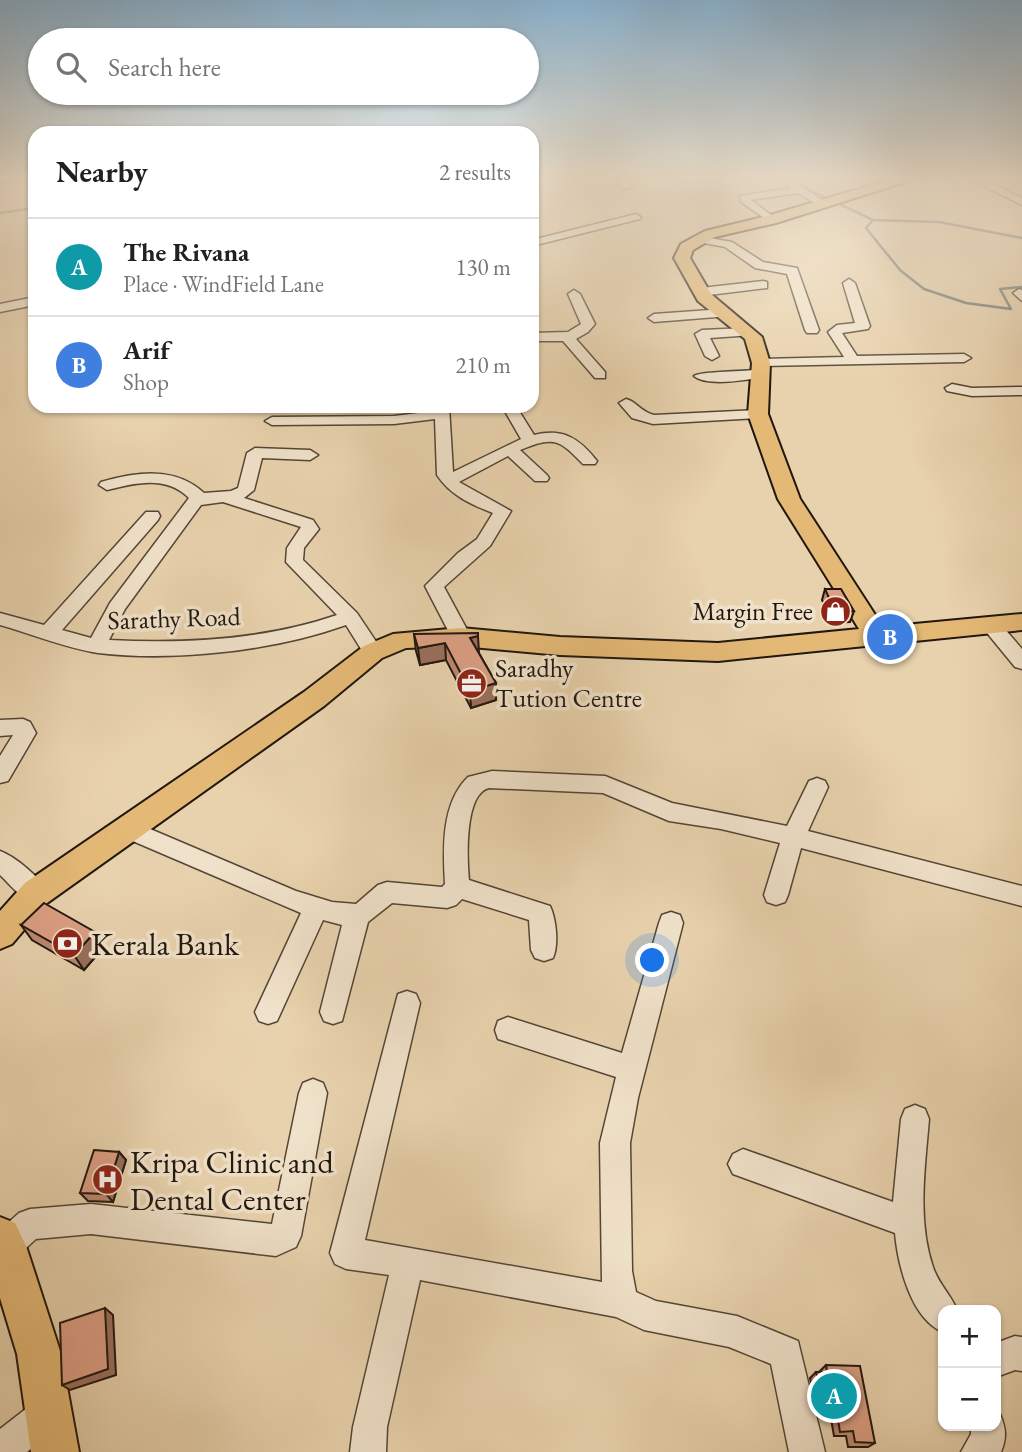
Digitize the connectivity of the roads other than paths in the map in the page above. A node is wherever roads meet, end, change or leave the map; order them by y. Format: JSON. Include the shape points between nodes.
{"nodes":[{"id":1,"x":689,"y":245,"type":"edge"},
{"id":2,"x":729,"y":245,"type":"edge"},
{"id":3,"x":849,"y":283,"type":"dead end"},
{"id":4,"x":763,"y":285,"type":"dead end"},
{"id":5,"x":574,"y":294,"type":"dead end"},
{"id":6,"x":28,"y":302,"type":"edge"},
{"id":7,"x":712,"y":303,"type":"junction"},
{"id":8,"x":0,"y":308,"type":"edge"},
{"id":9,"x":653,"y":313,"type":"dead end"},
{"id":10,"x":811,"y":330,"type":"dead end"},
{"id":11,"x":747,"y":332,"type":"junction"},
{"id":12,"x":539,"y":337,"type":"edge"},
{"id":13,"x":567,"y":337,"type":"junction"},
{"id":14,"x":712,"y":356,"type":"dead end"},
{"id":15,"x":964,"y":358,"type":"dead end"},
{"id":16,"x":942,"y":359,"type":"junction"},
{"id":17,"x":853,"y":361,"type":"junction"},
{"id":18,"x":761,"y":368,"type":"junction"},
{"id":19,"x":600,"y":374,"type":"dead end"},
{"id":20,"x":701,"y":376,"type":"dead end"},
{"id":21,"x":1022,"y":391,"type":"edge"},
{"id":22,"x":626,"y":403,"type":"dead end"},
{"id":23,"x":392,"y":413,"type":"edge"},
{"id":24,"x":442,"y":413,"type":"edge"},
{"id":25,"x":513,"y":413,"type":"edge"},
{"id":26,"x":758,"y":414,"type":"junction"},
{"id":27,"x":272,"y":421,"type":"dead end"},
{"id":28,"x":529,"y":440,"type":"junction"},
{"id":29,"x":511,"y":450,"type":"junction"},
{"id":30,"x":310,"y":455,"type":"dead end"},
{"id":31,"x":589,"y":461,"type":"dead end"},
{"id":32,"x":541,"y":478,"type":"dead end"},
{"id":33,"x":448,"y":481,"type":"junction"},
{"id":34,"x":107,"y":485,"type":"dead end"},
{"id":35,"x":229,"y":498,"type":"junction"},
{"id":36,"x":200,"y":499,"type":"junction"},
{"id":37,"x":152,"y":516,"type":"dead end"},
{"id":38,"x":350,"y":617,"type":"junction"},
{"id":39,"x":0,"y":619,"type":"edge"},
{"id":40,"x":1022,"y":622,"type":"edge"},
{"id":41,"x":990,"y":624,"type":"junction"},
{"id":42,"x":48,"y":633,"type":"junction"},
{"id":43,"x":875,"y":635,"type":"junction"},
{"id":44,"x":461,"y":637,"type":"junction"},
{"id":45,"x":96,"y":646,"type":"junction"},
{"id":46,"x":373,"y":652,"type":"junction"},
{"id":47,"x":1022,"y":662,"type":"edge"},
{"id":48,"x":0,"y":728,"type":"edge"},
{"id":49,"x":0,"y":775,"type":"edge"},
{"id":50,"x":817,"y":787,"type":"dead end"},
{"id":51,"x":129,"y":829,"type":"junction"},
{"id":52,"x":793,"y":837,"type":"junction"},
{"id":53,"x":0,"y":861,"type":"edge"},
{"id":54,"x":457,"y":887,"type":"junction"},
{"id":55,"x":36,"y":893,"type":"junction"},
{"id":56,"x":776,"y":895,"type":"dead end"},
{"id":57,"x":1022,"y":896,"type":"edge"},
{"id":58,"x":316,"y":908,"type":"junction"},
{"id":59,"x":357,"y":916,"type":"junction"},
{"id":60,"x":671,"y":923,"type":"dead end"},
{"id":61,"x":0,"y":934,"type":"edge"},
{"id":62,"x":544,"y":950,"type":"dead end"},
{"id":63,"x":407,"y":1003,"type":"dead end"},
{"id":64,"x":268,"y":1012,"type":"dead end"},
{"id":65,"x":333,"y":1012,"type":"dead end"},
{"id":66,"x":508,"y":1030,"type":"dead end"},
{"id":67,"x":632,"y":1069,"type":"junction"},
{"id":68,"x":313,"y":1093,"type":"dead end"},
{"id":69,"x":915,"y":1119,"type":"dead end"},
{"id":70,"x":743,"y":1164,"type":"dead end"},
{"id":71,"x":907,"y":1222,"type":"junction"},
{"id":72,"x":3,"y":1242,"type":"edge"},
{"id":73,"x":408,"y":1262,"type":"junction"},
{"id":74,"x":621,"y":1302,"type":"junction"},
{"id":75,"x":938,"y":1308,"type":"edge"},
{"id":76,"x":988,"y":1431,"type":"edge"},
{"id":77,"x":52,"y":1432,"type":"edge"},
{"id":78,"x":0,"y":1451,"type":"edge"},
{"id":79,"x":368,"y":1452,"type":"edge"},
{"id":80,"x":807,"y":1452,"type":"edge"},
{"id":81,"x":979,"y":1452,"type":"edge"}],
"edges":[{"from":1,"to":7,"type":"main road","via":[[682,258]]},
{"from":2,"to":10,"type":"street","via":[[759,265],[793,271]]},
{"from":3,"to":17,"type":"street","via":[[863,326],[835,332]]},
{"from":4,"to":7,"type":"street"},
{"from":5,"to":13,"type":"street","via":[[588,324]]},
{"from":6,"to":8,"type":"street"},
{"from":7,"to":9,"type":"street"},
{"from":7,"to":11,"type":"main road"},
{"from":11,"to":14,"type":"street","via":[[702,334]]},
{"from":11,"to":18,"type":"main road","via":[[753,337]]},
{"from":12,"to":13,"type":"street"},
{"from":13,"to":19,"type":"street"},
{"from":15,"to":16,"type":"street"},
{"from":16,"to":17,"type":"street"},
{"from":16,"to":21,"type":"street","via":[[953,381],[947,393]]},
{"from":17,"to":18,"type":"street"},
{"from":18,"to":20,"type":"street","via":[[740,376]]},
{"from":18,"to":26,"type":"main road"},
{"from":22,"to":26,"type":"street","via":[[637,415],[653,420]]},
{"from":23,"to":27,"type":"street"},
{"from":24,"to":33,"type":"street"},
{"from":25,"to":28,"type":"street"},
{"from":26,"to":43,"type":"main road","via":[[789,499]]},
{"from":28,"to":29,"type":"street"},
{"from":28,"to":31,"type":"street","via":[[563,437]]},
{"from":29,"to":32,"type":"street"},
{"from":29,"to":33,"type":"street"},
{"from":30,"to":35,"type":"street","via":[[255,453],[246,490]]},
{"from":33,"to":44,"type":"street","via":[[503,511],[484,542],[434,586]]},
{"from":34,"to":36,"type":"street","via":[[156,477],[177,481]]},
{"from":35,"to":36,"type":"street"},
{"from":35,"to":38,"type":"street","via":[[307,524],[307,535],[294,546],[295,562]]},
{"from":36,"to":45,"type":"street","via":[[189,507],[117,607]]},
{"from":37,"to":42,"type":"street"},
{"from":38,"to":45,"type":"street","name":"Sarathy Road","via":[[302,635],[209,647]]},
{"from":38,"to":46,"type":"street"},
{"from":39,"to":42,"type":"street","name":"Sarathy Road"},
{"from":40,"to":41,"type":"main road"},
{"from":41,"to":43,"type":"main road"},
{"from":41,"to":47,"type":"street"},
{"from":42,"to":45,"type":"street","name":"Sarathy Road"},
{"from":43,"to":44,"type":"main road","via":[[718,652]]},
{"from":44,"to":46,"type":"main road","via":[[402,640]]},
{"from":46,"to":51,"type":"main road"},
{"from":48,"to":49,"type":"street","via":[[23,727],[25,733]]},
{"from":50,"to":52,"type":"street"},
{"from":51,"to":55,"type":"main road"},
{"from":51,"to":58,"type":"street"},
{"from":52,"to":54,"type":"street","via":[[669,812],[605,785],[492,779],[472,786],[465,802],[455,861]]},
{"from":52,"to":56,"type":"street"},
{"from":52,"to":57,"type":"street"},
{"from":53,"to":55,"type":"street"},
{"from":54,"to":59,"type":"street","via":[[447,898],[387,892]]},
{"from":54,"to":62,"type":"street","via":[[541,914]]},
{"from":55,"to":61,"type":"main road"},
{"from":58,"to":59,"type":"street"},
{"from":58,"to":64,"type":"street"},
{"from":59,"to":65,"type":"street"},
{"from":60,"to":67,"type":"street"},
{"from":63,"to":73,"type":"street","via":[[346,1253]]},
{"from":66,"to":67,"type":"street"},
{"from":67,"to":74,"type":"street","via":[[615,1143],[616,1271]]},
{"from":68,"to":72,"type":"street","via":[[285,1236],[276,1240],[91,1219],[30,1224]]},
{"from":69,"to":71,"type":"street"},
{"from":70,"to":71,"type":"street"},
{"from":71,"to":75,"type":"street","via":[[920,1282]]},
{"from":72,"to":77,"type":"main road","via":[[39,1354]]},
{"from":73,"to":74,"type":"street"},
{"from":73,"to":79,"type":"street"},
{"from":74,"to":80,"type":"street","via":[[633,1311],[668,1321],[719,1327],[752,1337],[786,1353]]},
{"from":76,"to":81,"type":"street","via":[[988,1440]]},
{"from":77,"to":78,"type":"street"}]}
